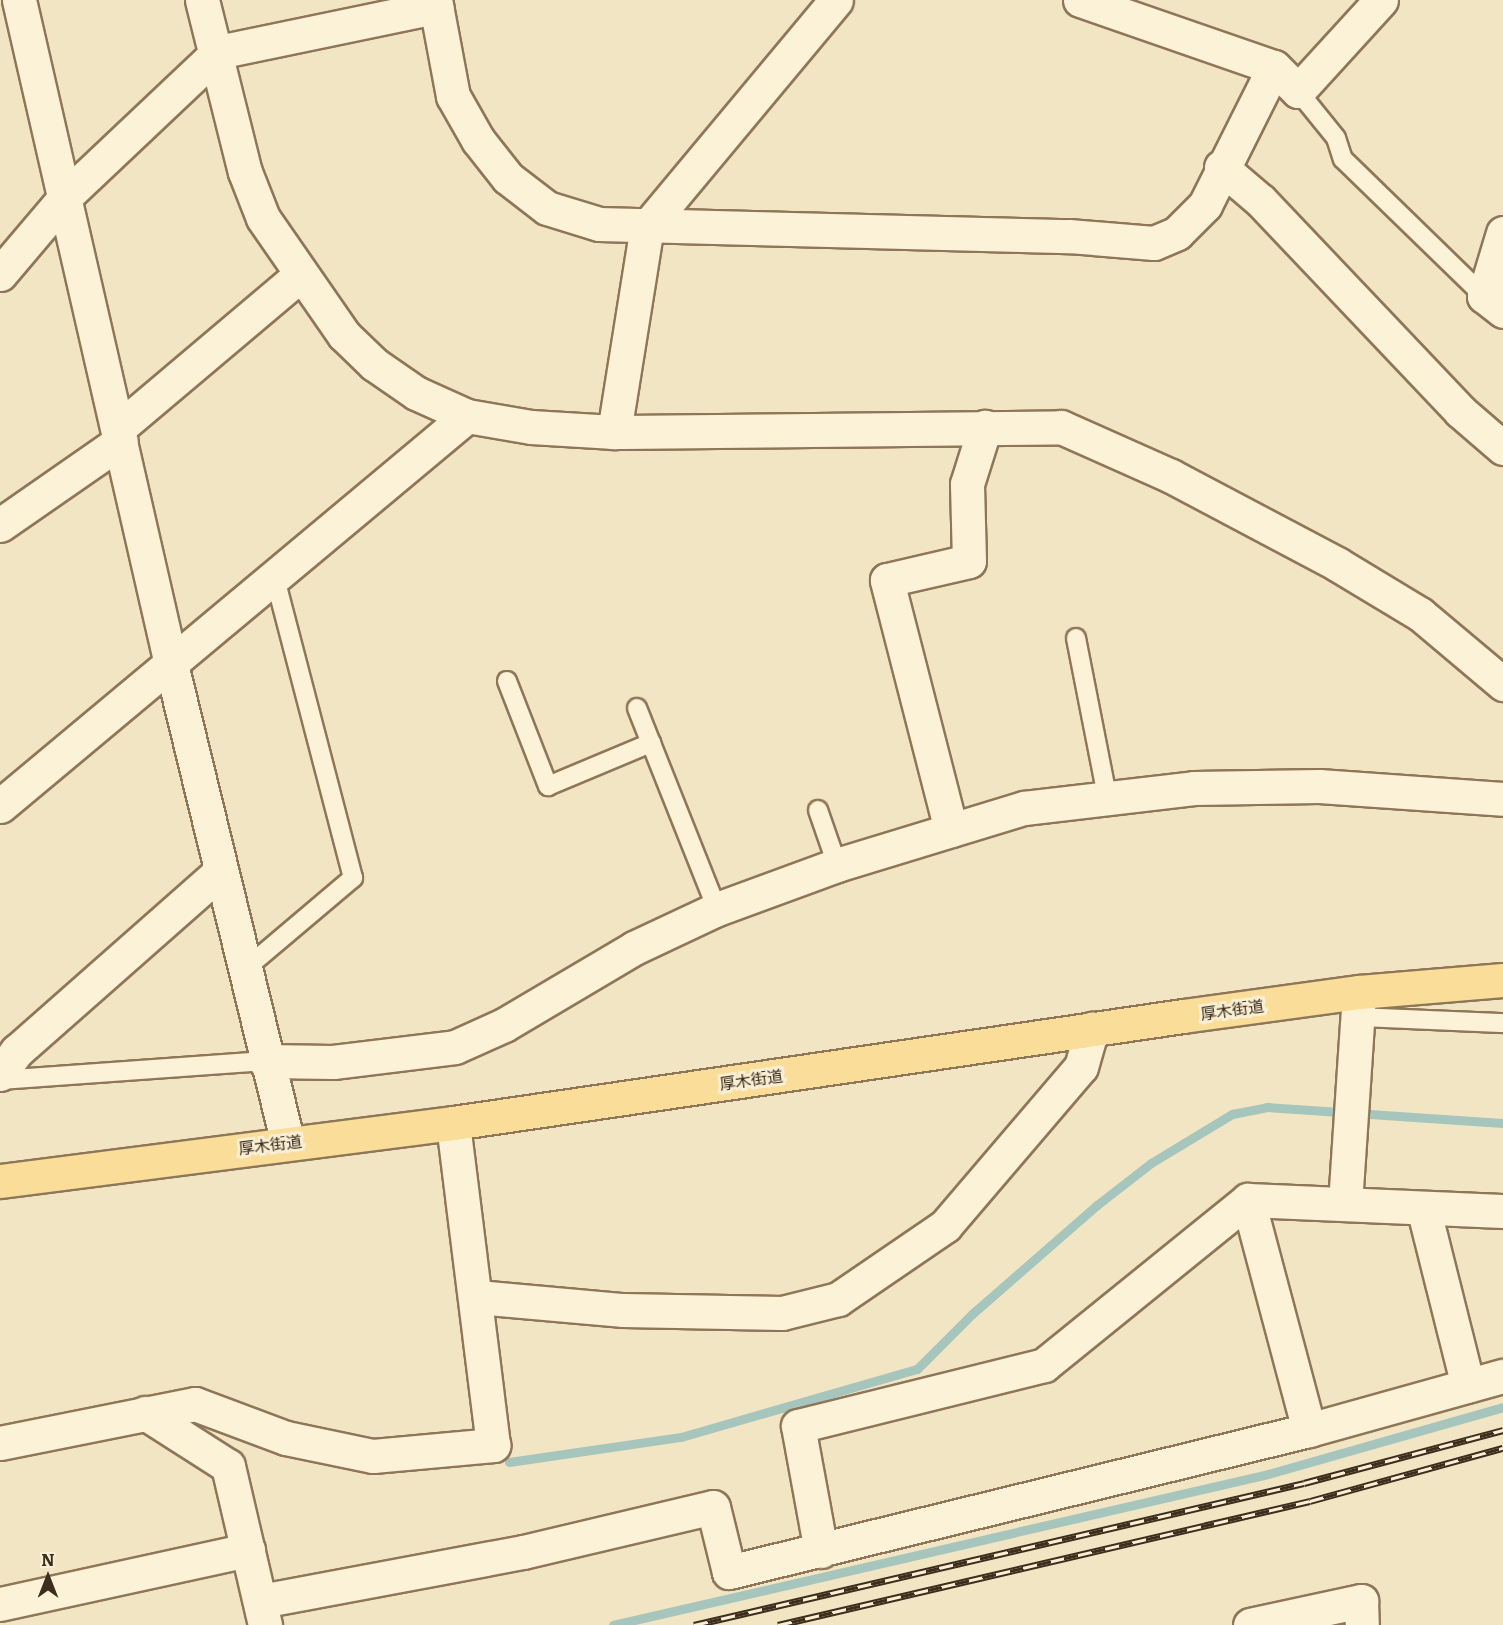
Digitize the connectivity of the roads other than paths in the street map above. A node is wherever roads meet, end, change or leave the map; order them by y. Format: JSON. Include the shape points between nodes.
{"nodes":[{"id":1,"x":19,"y":0,"type":"edge"},
{"id":2,"x":202,"y":0,"type":"edge"},
{"id":3,"x":836,"y":0,"type":"edge"},
{"id":4,"x":1080,"y":0,"type":"edge"},
{"id":5,"x":1381,"y":0,"type":"edge"},
{"id":6,"x":436,"y":4,"type":"edge"},
{"id":7,"x":218,"y":52,"type":"junction"},
{"id":8,"x":1274,"y":67,"type":"junction"},
{"id":9,"x":1298,"y":91,"type":"junction"},
{"id":10,"x":1221,"y":167,"type":"junction"},
{"id":11,"x":67,"y":195,"type":"junction"},
{"id":12,"x":647,"y":227,"type":"junction"},
{"id":13,"x":1503,"y":233,"type":"edge"},
{"id":14,"x":0,"y":274,"type":"edge"},
{"id":15,"x":300,"y":276,"type":"junction"},
{"id":16,"x":1494,"y":303,"type":"edge"},
{"id":17,"x":467,"y":416,"type":"junction"},
{"id":18,"x":986,"y":427,"type":"junction"},
{"id":19,"x":614,"y":432,"type":"junction"},
{"id":20,"x":120,"y":435,"type":"junction"},
{"id":21,"x":1503,"y":448,"type":"edge"},
{"id":22,"x":0,"y":525,"type":"edge"},
{"id":23,"x":274,"y":574,"type":"junction"},
{"id":24,"x":1076,"y":638,"type":"dead end"},
{"id":25,"x":171,"y":664,"type":"junction"},
{"id":26,"x":507,"y":681,"type":"dead end"},
{"id":27,"x":1503,"y":684,"type":"edge"},
{"id":28,"x":637,"y":708,"type":"dead end"},
{"id":29,"x":651,"y":743,"type":"junction"},
{"id":30,"x":1107,"y":796,"type":"junction"},
{"id":31,"x":1503,"y":799,"type":"edge"},
{"id":32,"x":0,"y":806,"type":"edge"},
{"id":33,"x":818,"y":810,"type":"dead end"},
{"id":34,"x":951,"y":830,"type":"junction"},
{"id":35,"x":837,"y":865,"type":"junction"},
{"id":36,"x":221,"y":872,"type":"junction"},
{"id":37,"x":717,"y":909,"type":"junction"},
{"id":38,"x":244,"y":970,"type":"junction"},
{"id":39,"x":1503,"y":980,"type":"edge"},
{"id":40,"x":1359,"y":1005,"type":"junction"},
{"id":41,"x":1503,"y":1023,"type":"edge"},
{"id":42,"x":1092,"y":1029,"type":"junction"},
{"id":43,"x":265,"y":1061,"type":"junction"},
{"id":44,"x":0,"y":1074,"type":"edge"},
{"id":45,"x":0,"y":1080,"type":"edge"},
{"id":46,"x":453,"y":1123,"type":"junction"},
{"id":47,"x":287,"y":1141,"type":"junction"},
{"id":48,"x":0,"y":1181,"type":"edge"},
{"id":49,"x":1248,"y":1200,"type":"junction"},
{"id":50,"x":1345,"y":1204,"type":"junction"},
{"id":51,"x":1424,"y":1211,"type":"junction"},
{"id":52,"x":1503,"y":1211,"type":"edge"},
{"id":53,"x":477,"y":1297,"type":"junction"},
{"id":54,"x":1503,"y":1377,"type":"edge"},
{"id":55,"x":1468,"y":1386,"type":"junction"},
{"id":56,"x":145,"y":1413,"type":"junction"},
{"id":57,"x":1309,"y":1430,"type":"junction"},
{"id":58,"x":0,"y":1443,"type":"edge"},
{"id":59,"x":248,"y":1550,"type":"junction"},
{"id":60,"x":821,"y":1551,"type":"junction"},
{"id":61,"x":0,"y":1604,"type":"edge"},
{"id":62,"x":263,"y":1613,"type":"edge"},
{"id":63,"x":1250,"y":1625,"type":"edge"},
{"id":64,"x":1362,"y":1625,"type":"edge"}],
"edges":[{"from":1,"to":11,"type":"street"},
{"from":2,"to":7,"type":"street"},
{"from":3,"to":12,"type":"street"},
{"from":4,"to":8,"type":"street"},
{"from":5,"to":9,"type":"street"},
{"from":6,"to":7,"type":"street"},
{"from":6,"to":12,"type":"street","via":[[453,96],[477,140],[508,178],[547,208],[599,224]]},
{"from":7,"to":11,"type":"street"},
{"from":7,"to":15,"type":"street","via":[[245,172],[263,218]]},
{"from":8,"to":9,"type":"street"},
{"from":8,"to":10,"type":"street"},
{"from":9,"to":16,"type":"lane","via":[[1336,138],[1343,159]]},
{"from":10,"to":12,"type":"street","via":[[1204,205],[1177,233],[1154,243],[1069,236]]},
{"from":10,"to":21,"type":"street","via":[[1261,201],[1452,403]]},
{"from":11,"to":14,"type":"street"},
{"from":11,"to":20,"type":"street"},
{"from":12,"to":19,"type":"street"},
{"from":13,"to":16,"type":"street"},
{"from":15,"to":17,"type":"street","via":[[344,335],[374,363],[416,393]]},
{"from":15,"to":20,"type":"street"},
{"from":17,"to":19,"type":"street","via":[[531,427]]},
{"from":17,"to":23,"type":"street"},
{"from":18,"to":19,"type":"street"},
{"from":18,"to":27,"type":"street","via":[[1061,427],[1171,476],[1337,564],[1420,614]]},
{"from":18,"to":34,"type":"street","via":[[967,484],[969,561],[887,580]]},
{"from":20,"to":22,"type":"street"},
{"from":20,"to":25,"type":"street"},
{"from":23,"to":25,"type":"street"},
{"from":23,"to":38,"type":"lane","via":[[353,878]]},
{"from":24,"to":30,"type":"lane"},
{"from":25,"to":32,"type":"street"},
{"from":25,"to":36,"type":"street"},
{"from":26,"to":29,"type":"lane","via":[[548,786]]},
{"from":28,"to":29,"type":"lane"},
{"from":29,"to":37,"type":"lane"},
{"from":30,"to":31,"type":"street","via":[[1194,788],[1319,786]]},
{"from":30,"to":34,"type":"street","via":[[1024,808]]},
{"from":33,"to":35,"type":"lane"},
{"from":34,"to":35,"type":"street"},
{"from":35,"to":37,"type":"street"},
{"from":36,"to":38,"type":"street"},
{"from":36,"to":44,"type":"street","via":[[17,1051]]},
{"from":37,"to":43,"type":"street","via":[[634,948],[504,1025],[455,1047],[333,1062]]},
{"from":38,"to":43,"type":"street"},
{"from":39,"to":40,"type":"main road","name":"厚木街道"},
{"from":40,"to":41,"type":"lane"},
{"from":40,"to":42,"type":"main road","name":"厚木街道"},
{"from":40,"to":50,"type":"street"},
{"from":42,"to":46,"type":"main road","name":"厚木街道"},
{"from":42,"to":53,"type":"street","via":[[1080,1067],[945,1226],[838,1299],[782,1313],[623,1310]]},
{"from":43,"to":45,"type":"lane"},
{"from":43,"to":47,"type":"street"},
{"from":46,"to":47,"type":"main road","name":"厚木街道"},
{"from":46,"to":53,"type":"street"},
{"from":47,"to":48,"type":"main road","name":"厚木街道"},
{"from":49,"to":50,"type":"street"},
{"from":49,"to":57,"type":"street"},
{"from":49,"to":60,"type":"street","via":[[1044,1365],[798,1426]]},
{"from":50,"to":51,"type":"street"},
{"from":51,"to":52,"type":"street"},
{"from":51,"to":55,"type":"street"},
{"from":53,"to":56,"type":"street","via":[[493,1445],[373,1456],[286,1438],[195,1404]]},
{"from":54,"to":55,"type":"street"},
{"from":55,"to":57,"type":"street"},
{"from":56,"to":58,"type":"street"},
{"from":56,"to":59,"type":"street","via":[[228,1466]]},
{"from":57,"to":60,"type":"street"},
{"from":59,"to":61,"type":"street"},
{"from":59,"to":62,"type":"street"},
{"from":60,"to":62,"type":"street","via":[[729,1572],[713,1507]]},
{"from":63,"to":64,"type":"street","via":[[1361,1600]]}]}
